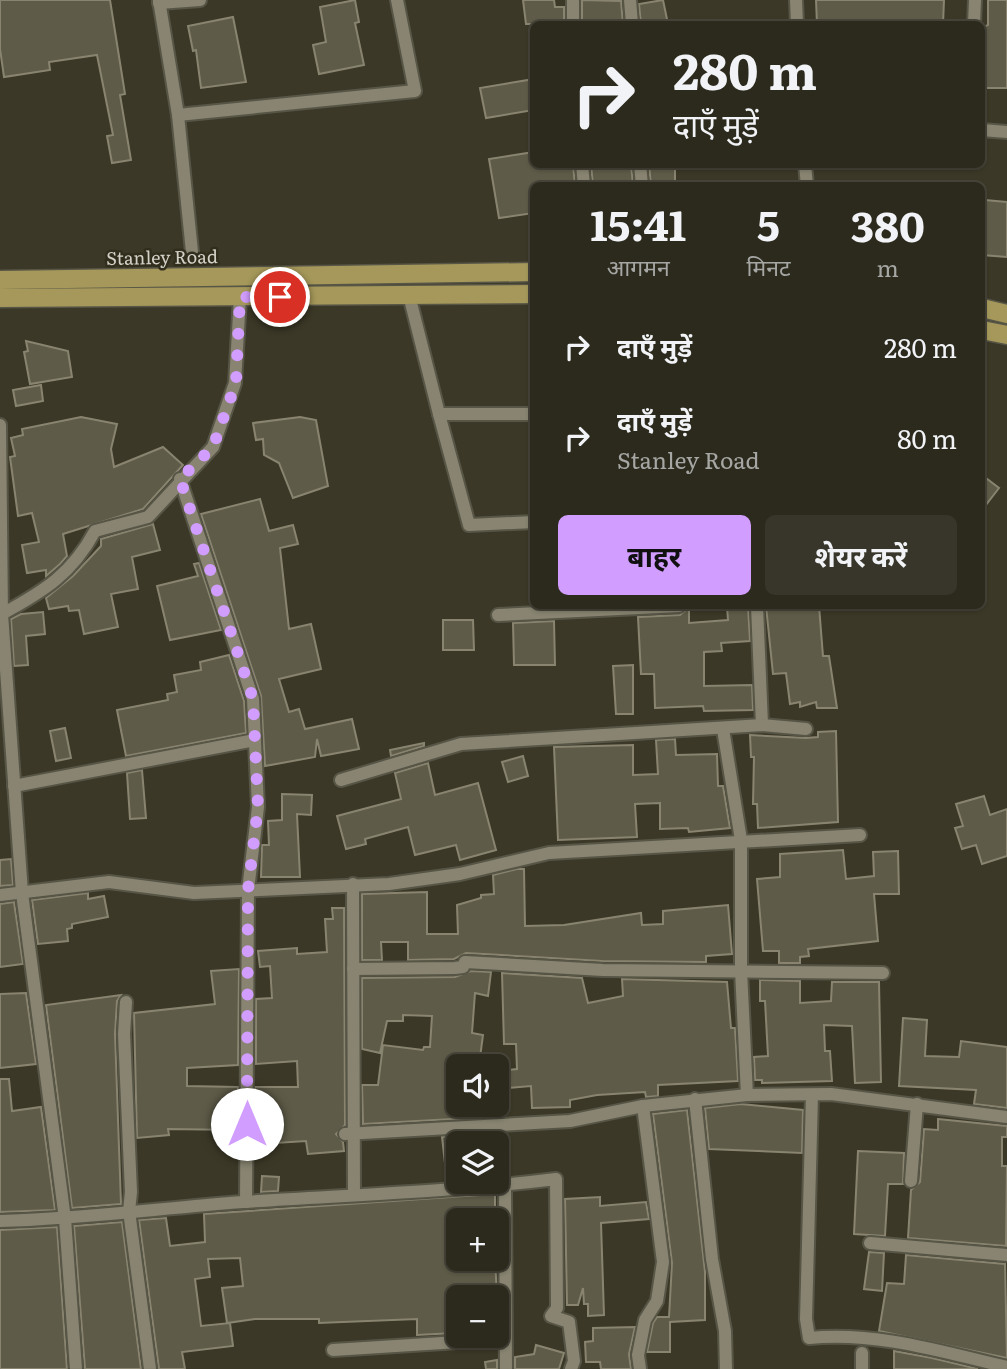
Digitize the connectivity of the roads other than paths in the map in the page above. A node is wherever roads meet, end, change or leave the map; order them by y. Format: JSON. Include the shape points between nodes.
{"nodes":[{"id":1,"x":200,"y":0,"type":"edge"},
{"id":2,"x":397,"y":0,"type":"edge"},
{"id":3,"x":573,"y":0,"type":"edge"},
{"id":4,"x":630,"y":0,"type":"edge"},
{"id":5,"x":796,"y":0,"type":"edge"},
{"id":6,"x":975,"y":0,"type":"edge"},
{"id":7,"x":159,"y":1,"type":"edge"},
{"id":8,"x":573,"y":21,"type":"edge"},
{"id":9,"x":632,"y":21,"type":"edge"},
{"id":10,"x":797,"y":21,"type":"edge"},
{"id":11,"x":974,"y":21,"type":"edge"},
{"id":12,"x":178,"y":115,"type":"junction"},
{"id":13,"x":985,"y":130,"type":"edge"},
{"id":14,"x":1007,"y":132,"type":"edge"},
{"id":15,"x":192,"y":252,"type":"dead end"},
{"id":16,"x":530,"y":272,"type":"edge"},
{"id":17,"x":0,"y":280,"type":"edge"},
{"id":18,"x":530,"y":294,"type":"edge"},
{"id":19,"x":409,"y":295,"type":"junction"},
{"id":20,"x":240,"y":297,"type":"junction"},
{"id":21,"x":0,"y":298,"type":"edge"},
{"id":22,"x":985,"y":309,"type":"edge"},
{"id":23,"x":1007,"y":314,"type":"edge"},
{"id":24,"x":985,"y":331,"type":"edge"},
{"id":25,"x":1007,"y":335,"type":"edge"},
{"id":26,"x":439,"y":414,"type":"junction"},
{"id":27,"x":530,"y":414,"type":"edge"},
{"id":28,"x":0,"y":425,"type":"edge"},
{"id":29,"x":180,"y":479,"type":"junction"},
{"id":30,"x":530,"y":522,"type":"edge"},
{"id":31,"x":619,"y":609,"type":"edge"},
{"id":32,"x":757,"y":609,"type":"edge"},
{"id":33,"x":2,"y":614,"type":"junction"},
{"id":34,"x":499,"y":615,"type":"dead end"},
{"id":35,"x":762,"y":725,"type":"junction"},
{"id":36,"x":723,"y":729,"type":"junction"},
{"id":37,"x":806,"y":729,"type":"dead end"},
{"id":38,"x":255,"y":740,"type":"junction"},
{"id":39,"x":341,"y":780,"type":"dead end"},
{"id":40,"x":14,"y":786,"type":"junction"},
{"id":41,"x":860,"y":835,"type":"dead end"},
{"id":42,"x":741,"y":840,"type":"junction"},
{"id":43,"x":353,"y":884,"type":"junction"},
{"id":44,"x":248,"y":890,"type":"junction"},
{"id":45,"x":22,"y":892,"type":"junction"},
{"id":46,"x":0,"y":895,"type":"edge"},
{"id":47,"x":353,"y":969,"type":"junction"},
{"id":48,"x":741,"y":970,"type":"junction"},
{"id":49,"x":883,"y":973,"type":"dead end"},
{"id":50,"x":125,"y":1002,"type":"dead end"},
{"id":51,"x":747,"y":1095,"type":"junction"},
{"id":52,"x":812,"y":1095,"type":"junction"},
{"id":53,"x":695,"y":1098,"type":"junction"},
{"id":54,"x":917,"y":1104,"type":"junction"},
{"id":55,"x":643,"y":1106,"type":"junction"},
{"id":56,"x":1007,"y":1117,"type":"edge"},
{"id":57,"x":348,"y":1134,"type":"junction"},
{"id":58,"x":911,"y":1181,"type":"dead end"},
{"id":59,"x":509,"y":1185,"type":"edge"},
{"id":60,"x":446,"y":1189,"type":"edge"},
{"id":61,"x":505,"y":1194,"type":"edge"},
{"id":62,"x":354,"y":1195,"type":"junction"},
{"id":63,"x":246,"y":1202,"type":"junction"},
{"id":64,"x":129,"y":1211,"type":"junction"},
{"id":65,"x":65,"y":1219,"type":"junction"},
{"id":66,"x":0,"y":1221,"type":"edge"},
{"id":67,"x":870,"y":1243,"type":"dead end"},
{"id":68,"x":1007,"y":1255,"type":"edge"},
{"id":69,"x":505,"y":1285,"type":"edge"},
{"id":70,"x":446,"y":1343,"type":"edge"},
{"id":71,"x":505,"y":1348,"type":"edge"},
{"id":72,"x":333,"y":1350,"type":"dead end"},
{"id":73,"x":862,"y":1353,"type":"dead end"},
{"id":74,"x":1007,"y":1367,"type":"edge"},
{"id":75,"x":76,"y":1369,"type":"edge"},
{"id":76,"x":150,"y":1369,"type":"edge"},
{"id":77,"x":506,"y":1369,"type":"edge"},
{"id":78,"x":571,"y":1369,"type":"edge"},
{"id":79,"x":640,"y":1369,"type":"edge"},
{"id":80,"x":726,"y":1369,"type":"edge"},
{"id":81,"x":862,"y":1369,"type":"edge"}],
"edges":[{"from":1,"to":7,"type":"street"},
{"from":2,"to":12,"type":"street","via":[[415,91]]},
{"from":3,"to":8,"type":"street"},
{"from":4,"to":9,"type":"street"},
{"from":5,"to":10,"type":"street"},
{"from":6,"to":11,"type":"street"},
{"from":7,"to":12,"type":"street"},
{"from":12,"to":15,"type":"street"},
{"from":13,"to":14,"type":"street"},
{"from":16,"to":17,"type":"main road","name":"Stanley Road"},
{"from":18,"to":19,"type":"main road"},
{"from":19,"to":20,"type":"main road"},
{"from":19,"to":26,"type":"street"},
{"from":20,"to":21,"type":"main road"},
{"from":20,"to":29,"type":"street","via":[[236,383],[213,447]]},
{"from":22,"to":23,"type":"main road"},
{"from":24,"to":25,"type":"main road"},
{"from":26,"to":27,"type":"street"},
{"from":26,"to":30,"type":"street","via":[[469,525]]},
{"from":28,"to":33,"type":"street"},
{"from":29,"to":33,"type":"street","via":[[148,517],[95,531],[81,558],[46,590]]},
{"from":29,"to":38,"type":"street","via":[[253,699]]},
{"from":31,"to":34,"type":"street"},
{"from":32,"to":35,"type":"street"},
{"from":33,"to":40,"type":"street"},
{"from":35,"to":36,"type":"street"},
{"from":35,"to":37,"type":"street"},
{"from":36,"to":39,"type":"street","via":[[461,744]]},
{"from":36,"to":42,"type":"street"},
{"from":38,"to":40,"type":"street"},
{"from":38,"to":44,"type":"street","via":[[258,807]]},
{"from":40,"to":45,"type":"street"},
{"from":41,"to":42,"type":"street"},
{"from":42,"to":43,"type":"street","via":[[549,853],[460,874]]},
{"from":42,"to":48,"type":"street"},
{"from":43,"to":44,"type":"street"},
{"from":43,"to":47,"type":"street"},
{"from":44,"to":45,"type":"street","via":[[194,893],[109,882]]},
{"from":44,"to":63,"type":"street"},
{"from":45,"to":46,"type":"street"},
{"from":45,"to":65,"type":"street"},
{"from":47,"to":48,"type":"street","via":[[455,968],[463,967],[464,962],[603,970]]},
{"from":47,"to":57,"type":"street"},
{"from":48,"to":49,"type":"street"},
{"from":48,"to":51,"type":"street"},
{"from":50,"to":64,"type":"street"},
{"from":51,"to":52,"type":"street"},
{"from":51,"to":53,"type":"street"},
{"from":52,"to":54,"type":"street"},
{"from":52,"to":74,"type":"street","via":[[806,1319],[810,1338],[839,1335],[897,1342]]},
{"from":53,"to":55,"type":"street"},
{"from":53,"to":80,"type":"street"},
{"from":54,"to":56,"type":"street"},
{"from":54,"to":58,"type":"street"},
{"from":55,"to":57,"type":"street","via":[[570,1121]]},
{"from":55,"to":79,"type":"street","via":[[663,1262],[657,1301],[645,1320]]},
{"from":57,"to":62,"type":"street"},
{"from":59,"to":78,"type":"street","via":[[556,1179],[557,1308],[551,1316],[569,1322]]},
{"from":60,"to":62,"type":"street"},
{"from":61,"to":69,"type":"street"},
{"from":62,"to":63,"type":"street"},
{"from":63,"to":64,"type":"street"},
{"from":64,"to":65,"type":"street"},
{"from":64,"to":76,"type":"street"},
{"from":65,"to":66,"type":"street"},
{"from":65,"to":75,"type":"street"},
{"from":67,"to":68,"type":"street"},
{"from":70,"to":72,"type":"street"},
{"from":71,"to":77,"type":"street"},
{"from":73,"to":81,"type":"street"}]}
